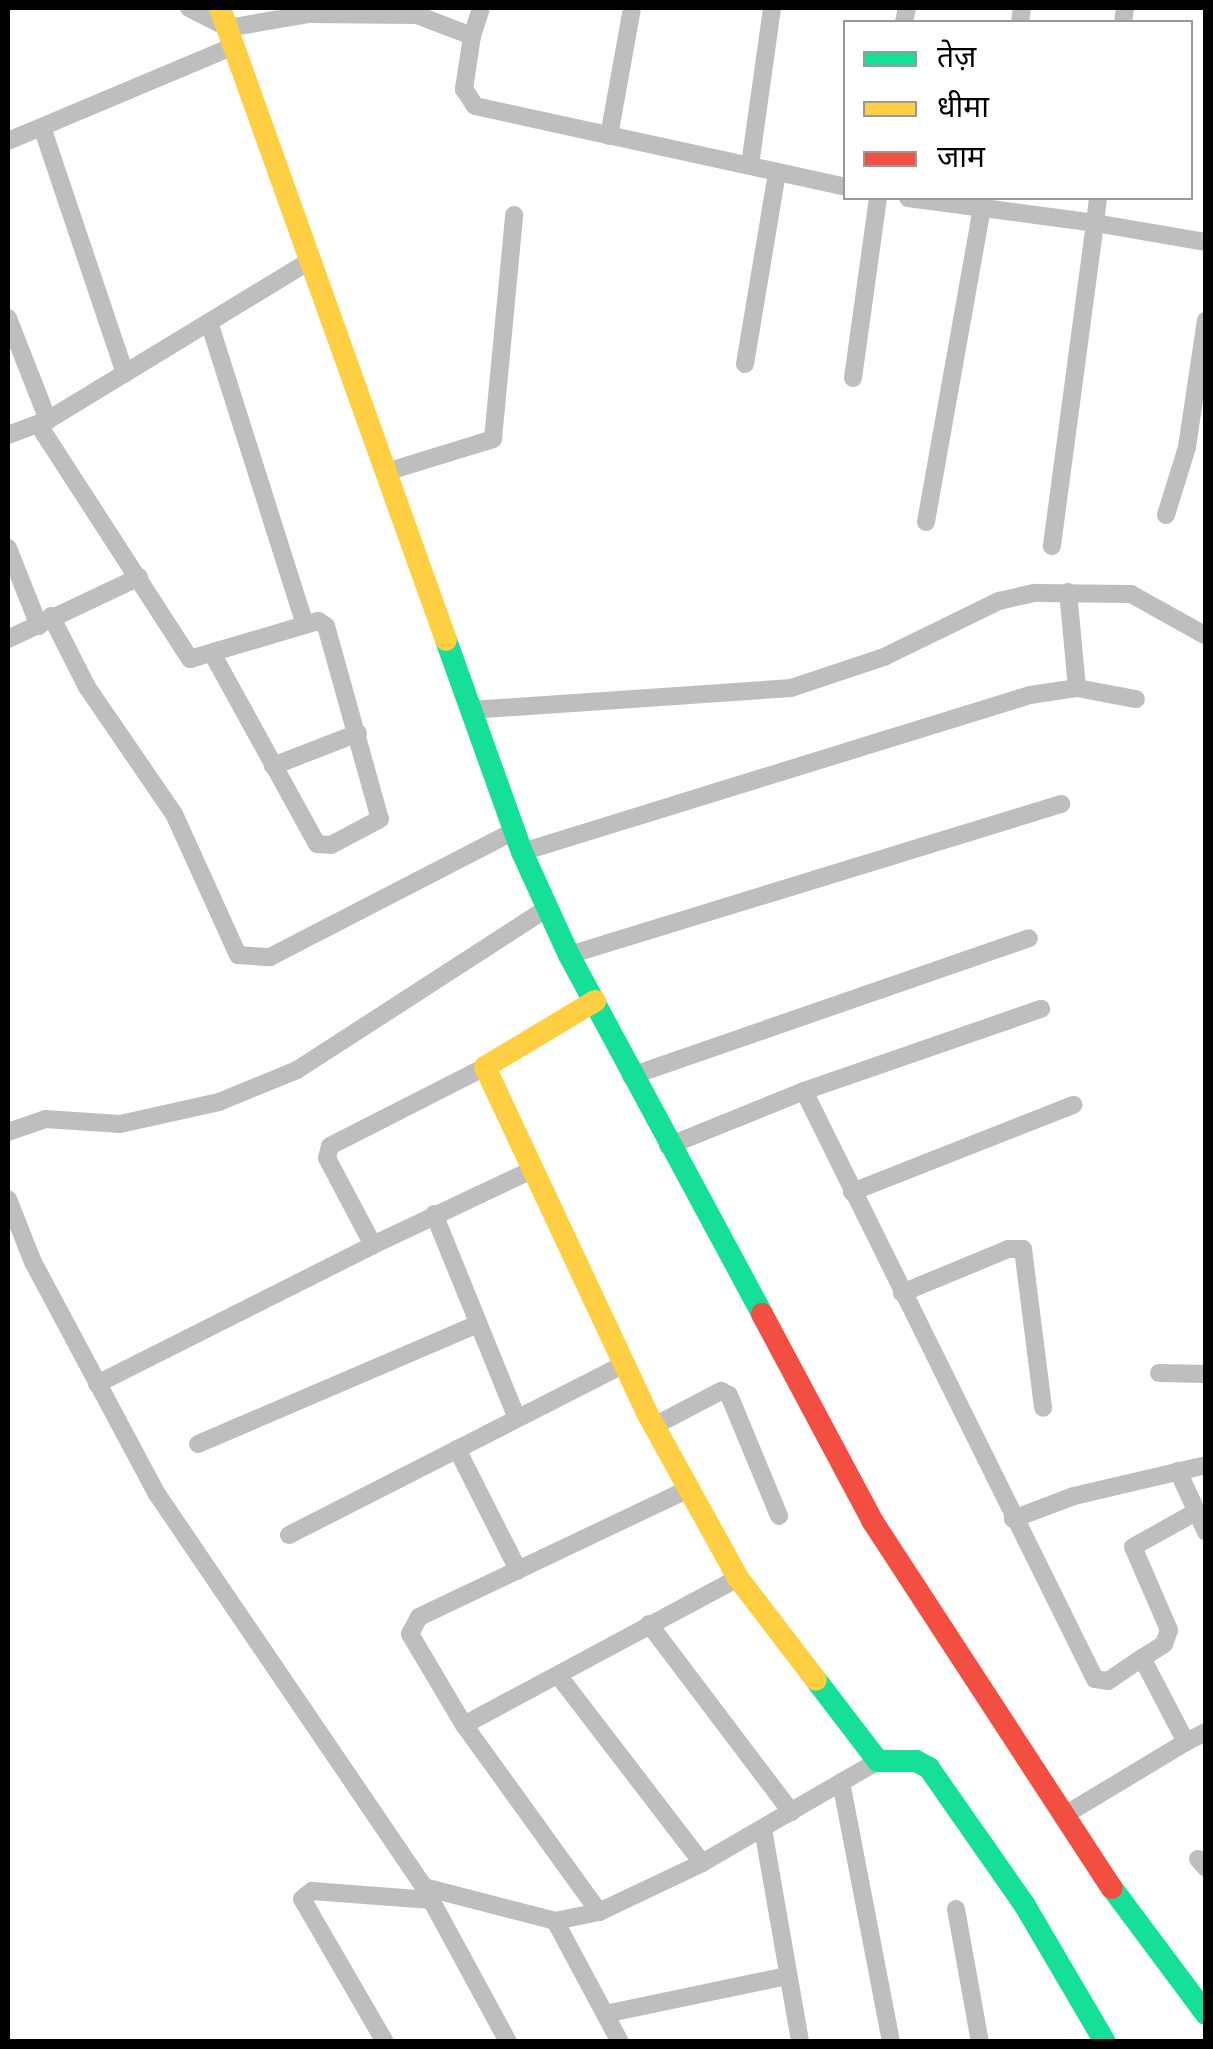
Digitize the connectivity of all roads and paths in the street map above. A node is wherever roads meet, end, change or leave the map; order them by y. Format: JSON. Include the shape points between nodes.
{"nodes":[{"id":1,"x":188,"y":8,"type":"edge"},
{"id":2,"x":482,"y":8,"type":"edge"},
{"id":3,"x":772,"y":8,"type":"edge"},
{"id":4,"x":625,"y":9,"type":"edge"},
{"id":5,"x":228,"y":27,"type":"edge"},
{"id":6,"x":472,"y":36,"type":"junction"},
{"id":7,"x":42,"y":128,"type":"junction"},
{"id":8,"x":610,"y":136,"type":"junction"},
{"id":9,"x":8,"y":141,"type":"edge"},
{"id":10,"x":750,"y":166,"type":"junction"},
{"id":11,"x":776,"y":174,"type":"junction"},
{"id":12,"x":843,"y":186,"type":"edge"},
{"id":13,"x":878,"y":200,"type":"edge"},
{"id":14,"x":923,"y":200,"type":"edge"},
{"id":15,"x":1098,"y":200,"type":"edge"},
{"id":16,"x":982,"y":208,"type":"junction"},
{"id":17,"x":514,"y":215,"type":"dead end"},
{"id":18,"x":1095,"y":223,"type":"junction"},
{"id":19,"x":1206,"y":242,"type":"edge"},
{"id":20,"x":308,"y":262,"type":"junction"},
{"id":21,"x":8,"y":318,"type":"edge"},
{"id":22,"x":1206,"y":320,"type":"edge"},
{"id":23,"x":209,"y":322,"type":"junction"},
{"id":24,"x":745,"y":364,"type":"dead end"},
{"id":25,"x":125,"y":373,"type":"junction"},
{"id":26,"x":853,"y":378,"type":"dead end"},
{"id":27,"x":43,"y":422,"type":"junction"},
{"id":28,"x":8,"y":435,"type":"edge"},
{"id":29,"x":386,"y":472,"type":"junction"},
{"id":30,"x":1166,"y":515,"type":"dead end"},
{"id":31,"x":926,"y":522,"type":"dead end"},
{"id":32,"x":1052,"y":546,"type":"dead end"},
{"id":33,"x":8,"y":548,"type":"edge"},
{"id":34,"x":139,"y":578,"type":"junction"},
{"id":35,"x":1068,"y":592,"type":"junction"},
{"id":36,"x":45,"y":621,"type":"junction"},
{"id":37,"x":305,"y":624,"type":"junction"},
{"id":38,"x":1204,"y":636,"type":"edge"},
{"id":39,"x":8,"y":640,"type":"edge"},
{"id":40,"x":213,"y":655,"type":"junction"},
{"id":41,"x":1076,"y":688,"type":"junction"},
{"id":42,"x":1136,"y":699,"type":"dead end"},
{"id":43,"x":470,"y":710,"type":"junction"},
{"id":44,"x":358,"y":733,"type":"junction"},
{"id":45,"x":273,"y":766,"type":"junction"},
{"id":46,"x":1061,"y":804,"type":"dead end"},
{"id":47,"x":518,"y":841,"type":"junction"},
{"id":48,"x":547,"y":908,"type":"junction"},
{"id":49,"x":1029,"y":938,"type":"dead end"},
{"id":50,"x":569,"y":955,"type":"junction"},
{"id":51,"x":595,"y":1001,"type":"junction"},
{"id":52,"x":1042,"y":1009,"type":"dead end"},
{"id":53,"x":485,"y":1067,"type":"junction"},
{"id":54,"x":631,"y":1076,"type":"junction"},
{"id":55,"x":804,"y":1091,"type":"junction"},
{"id":56,"x":1074,"y":1105,"type":"dead end"},
{"id":57,"x":8,"y":1132,"type":"edge"},
{"id":58,"x":668,"y":1146,"type":"junction"},
{"id":59,"x":532,"y":1170,"type":"junction"},
{"id":60,"x":852,"y":1192,"type":"junction"},
{"id":61,"x":8,"y":1199,"type":"edge"},
{"id":62,"x":434,"y":1214,"type":"junction"},
{"id":63,"x":373,"y":1245,"type":"junction"},
{"id":64,"x":902,"y":1293,"type":"junction"},
{"id":65,"x":478,"y":1324,"type":"junction"},
{"id":66,"x":624,"y":1364,"type":"junction"},
{"id":67,"x":1158,"y":1373,"type":"dead end"},
{"id":68,"x":1206,"y":1374,"type":"edge"},
{"id":69,"x":97,"y":1384,"type":"junction"},
{"id":70,"x":1043,"y":1408,"type":"dead end"},
{"id":71,"x":517,"y":1418,"type":"junction"},
{"id":72,"x":654,"y":1426,"type":"junction"},
{"id":73,"x":198,"y":1444,"type":"dead end"},
{"id":74,"x":457,"y":1449,"type":"junction"},
{"id":75,"x":1206,"y":1466,"type":"edge"},
{"id":76,"x":1178,"y":1471,"type":"junction"},
{"id":77,"x":688,"y":1489,"type":"junction"},
{"id":78,"x":1196,"y":1512,"type":"junction"},
{"id":79,"x":779,"y":1516,"type":"dead end"},
{"id":80,"x":1013,"y":1519,"type":"junction"},
{"id":81,"x":1206,"y":1532,"type":"edge"},
{"id":82,"x":289,"y":1535,"type":"dead end"},
{"id":83,"x":518,"y":1570,"type":"junction"},
{"id":84,"x":738,"y":1578,"type":"junction"},
{"id":85,"x":649,"y":1624,"type":"junction"},
{"id":86,"x":1142,"y":1658,"type":"junction"},
{"id":87,"x":558,"y":1674,"type":"junction"},
{"id":88,"x":464,"y":1725,"type":"junction"},
{"id":89,"x":1206,"y":1732,"type":"edge"},
{"id":90,"x":1186,"y":1742,"type":"junction"},
{"id":91,"x":878,"y":1762,"type":"junction"},
{"id":92,"x":841,"y":1782,"type":"junction"},
{"id":93,"x":791,"y":1812,"type":"junction"},
{"id":94,"x":1063,"y":1816,"type":"junction"},
{"id":95,"x":764,"y":1829,"type":"junction"},
{"id":96,"x":702,"y":1864,"type":"junction"},
{"id":97,"x":428,"y":1894,"type":"junction"},
{"id":98,"x":956,"y":1909,"type":"dead end"},
{"id":99,"x":599,"y":1912,"type":"junction"},
{"id":100,"x":555,"y":1921,"type":"junction"},
{"id":101,"x":787,"y":1976,"type":"junction"},
{"id":102,"x":605,"y":2014,"type":"junction"},
{"id":103,"x":1206,"y":2014,"type":"edge"},
{"id":104,"x":385,"y":2042,"type":"edge"},
{"id":105,"x":508,"y":2042,"type":"edge"},
{"id":106,"x":620,"y":2042,"type":"edge"},
{"id":107,"x":800,"y":2042,"type":"edge"},
{"id":108,"x":892,"y":2042,"type":"edge"},
{"id":109,"x":980,"y":2042,"type":"edge"},
{"id":110,"x":1105,"y":2042,"type":"edge"}],
"edges":[{"from":1,"to":5,"type":"street"},
{"from":2,"to":6,"type":"street"},
{"from":3,"to":10,"type":"street"},
{"from":4,"to":8,"type":"street"},
{"from":5,"to":6,"type":"street","via":[[370,11],[416,15]]},
{"from":5,"to":7,"type":"street"},
{"from":5,"to":20,"type":"street"},
{"from":6,"to":8,"type":"street","via":[[466,100]]},
{"from":7,"to":9,"type":"street"},
{"from":7,"to":25,"type":"street"},
{"from":8,"to":10,"type":"street"},
{"from":10,"to":11,"type":"street"},
{"from":11,"to":12,"type":"street"},
{"from":11,"to":24,"type":"street"},
{"from":13,"to":26,"type":"street"},
{"from":14,"to":16,"type":"street"},
{"from":15,"to":18,"type":"street"},
{"from":16,"to":18,"type":"street"},
{"from":16,"to":31,"type":"street"},
{"from":17,"to":29,"type":"street","via":[[493,439]]},
{"from":18,"to":19,"type":"street"},
{"from":18,"to":32,"type":"street"},
{"from":20,"to":23,"type":"street"},
{"from":20,"to":29,"type":"street"},
{"from":21,"to":27,"type":"street"},
{"from":22,"to":30,"type":"street","via":[[1187,447]]},
{"from":23,"to":25,"type":"street"},
{"from":23,"to":37,"type":"street"},
{"from":25,"to":27,"type":"street"},
{"from":27,"to":28,"type":"street"},
{"from":27,"to":34,"type":"street"},
{"from":29,"to":43,"type":"street"},
{"from":33,"to":36,"type":"street"},
{"from":34,"to":36,"type":"street"},
{"from":34,"to":40,"type":"street","via":[[187,656]]},
{"from":35,"to":38,"type":"street","via":[[1131,594]]},
{"from":35,"to":41,"type":"street"},
{"from":35,"to":43,"type":"street","via":[[1000,601],[884,658],[790,688]]},
{"from":36,"to":39,"type":"street"},
{"from":36,"to":47,"type":"street","via":[[174,814],[238,956],[270,957]]},
{"from":37,"to":40,"type":"street"},
{"from":37,"to":44,"type":"street","via":[[326,626]]},
{"from":40,"to":45,"type":"street"},
{"from":41,"to":42,"type":"street"},
{"from":41,"to":47,"type":"street"},
{"from":43,"to":47,"type":"street"},
{"from":44,"to":45,"type":"street"},
{"from":44,"to":45,"type":"street","via":[[382,814],[331,845],[313,839]]},
{"from":46,"to":50,"type":"street"},
{"from":47,"to":48,"type":"street"},
{"from":48,"to":50,"type":"street"},
{"from":48,"to":57,"type":"street","via":[[297,1070],[218,1102],[120,1124],[44,1119]]},
{"from":49,"to":54,"type":"street"},
{"from":50,"to":51,"type":"street"},
{"from":51,"to":53,"type":"street"},
{"from":51,"to":54,"type":"street"},
{"from":52,"to":55,"type":"street"},
{"from":53,"to":59,"type":"street"},
{"from":53,"to":63,"type":"street","via":[[330,1146],[327,1158]]},
{"from":54,"to":58,"type":"street"},
{"from":55,"to":58,"type":"street"},
{"from":55,"to":60,"type":"street"},
{"from":56,"to":60,"type":"street"},
{"from":58,"to":94,"type":"street","via":[[873,1522]]},
{"from":59,"to":62,"type":"street"},
{"from":59,"to":66,"type":"street"},
{"from":60,"to":64,"type":"street"},
{"from":61,"to":69,"type":"street"},
{"from":62,"to":63,"type":"street"},
{"from":62,"to":65,"type":"street"},
{"from":63,"to":69,"type":"street"},
{"from":64,"to":70,"type":"street","via":[[1008,1249],[1023,1249]]},
{"from":64,"to":80,"type":"street"},
{"from":65,"to":71,"type":"street"},
{"from":65,"to":73,"type":"street"},
{"from":66,"to":71,"type":"street"},
{"from":66,"to":72,"type":"street"},
{"from":67,"to":68,"type":"street"},
{"from":69,"to":97,"type":"street","via":[[157,1494]]},
{"from":71,"to":74,"type":"street"},
{"from":72,"to":77,"type":"street"},
{"from":72,"to":79,"type":"street","via":[[721,1391],[730,1395]]},
{"from":74,"to":82,"type":"street"},
{"from":74,"to":83,"type":"street"},
{"from":75,"to":76,"type":"street"},
{"from":76,"to":78,"type":"street"},
{"from":76,"to":80,"type":"street"},
{"from":77,"to":83,"type":"street"},
{"from":77,"to":84,"type":"street"},
{"from":78,"to":81,"type":"street"},
{"from":78,"to":86,"type":"street","via":[[1133,1548],[1169,1630],[1164,1644]]},
{"from":80,"to":86,"type":"street","via":[[1094,1679],[1108,1681]]},
{"from":83,"to":88,"type":"street","via":[[420,1617],[410,1634]]},
{"from":84,"to":85,"type":"street"},
{"from":84,"to":91,"type":"street"},
{"from":85,"to":87,"type":"street"},
{"from":85,"to":93,"type":"street"},
{"from":86,"to":90,"type":"street"},
{"from":87,"to":88,"type":"street"},
{"from":87,"to":96,"type":"street"},
{"from":88,"to":99,"type":"street"},
{"from":89,"to":90,"type":"street"},
{"from":90,"to":94,"type":"street"},
{"from":91,"to":92,"type":"street"},
{"from":91,"to":110,"type":"street","via":[[916,1760],[929,1768],[1024,1904]]},
{"from":92,"to":93,"type":"street"},
{"from":92,"to":108,"type":"street"},
{"from":93,"to":95,"type":"street"},
{"from":94,"to":103,"type":"street"},
{"from":95,"to":96,"type":"street"},
{"from":95,"to":101,"type":"street"},
{"from":96,"to":99,"type":"street"},
{"from":97,"to":100,"type":"street"},
{"from":97,"to":104,"type":"street","via":[[312,1890],[302,1899]]},
{"from":97,"to":105,"type":"street"},
{"from":98,"to":109,"type":"street"},
{"from":99,"to":100,"type":"street"},
{"from":100,"to":102,"type":"street"},
{"from":101,"to":102,"type":"street"},
{"from":101,"to":107,"type":"street"},
{"from":102,"to":106,"type":"street"}]}
